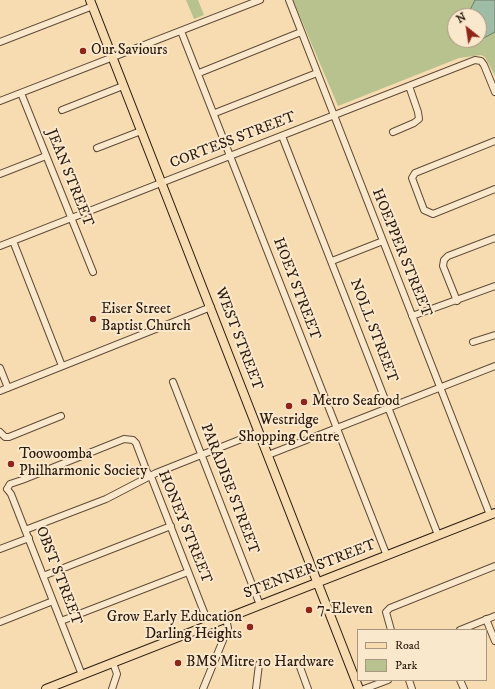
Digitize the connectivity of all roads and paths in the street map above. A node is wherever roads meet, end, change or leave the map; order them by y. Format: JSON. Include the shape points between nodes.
{"nodes":[{"id":1,"x":260,"y":0,"type":"edge"},
{"id":2,"x":289,"y":0,"type":"edge"},
{"id":3,"x":92,"y":3,"type":"edge"},
{"id":4,"x":181,"y":31,"type":"junction"},
{"id":5,"x":301,"y":32,"type":"junction"},
{"id":6,"x":0,"y":42,"type":"edge"},
{"id":7,"x":112,"y":58,"type":"junction"},
{"id":8,"x":199,"y":73,"type":"junction"},
{"id":9,"x":317,"y":73,"type":"junction"},
{"id":10,"x":123,"y":86,"type":"junction"},
{"id":11,"x":409,"y":86,"type":"junction"},
{"id":12,"x":495,"y":92,"type":"edge"},
{"id":13,"x":21,"y":93,"type":"junction"},
{"id":14,"x":0,"y":101,"type":"edge"},
{"id":15,"x":62,"y":110,"type":"dead end"},
{"id":16,"x":215,"y":114,"type":"junction"},
{"id":17,"x":333,"y":116,"type":"junction"},
{"id":18,"x":141,"y":131,"type":"junction"},
{"id":19,"x":393,"y":132,"type":"dead end"},
{"id":20,"x":282,"y":136,"type":"junction"},
{"id":21,"x":495,"y":141,"type":"edge"},
{"id":22,"x":97,"y":148,"type":"dead end"},
{"id":23,"x":46,"y":156,"type":"junction"},
{"id":24,"x":230,"y":156,"type":"junction"},
{"id":25,"x":0,"y":174,"type":"edge"},
{"id":26,"x":161,"y":182,"type":"junction"},
{"id":27,"x":495,"y":189,"type":"edge"},
{"id":28,"x":71,"y":218,"type":"junction"},
{"id":29,"x":495,"y":238,"type":"edge"},
{"id":30,"x":13,"y":241,"type":"junction"},
{"id":31,"x":383,"y":241,"type":"junction"},
{"id":32,"x":0,"y":246,"type":"edge"},
{"id":33,"x":332,"y":261,"type":"junction"},
{"id":34,"x":93,"y":272,"type":"dead end"},
{"id":35,"x":495,"y":286,"type":"edge"},
{"id":36,"x":457,"y":301,"type":"junction"},
{"id":37,"x":211,"y":308,"type":"junction"},
{"id":38,"x":412,"y":316,"type":"junction"},
{"id":39,"x":495,"y":335,"type":"edge"},
{"id":40,"x":473,"y":342,"type":"dead end"},
{"id":41,"x":62,"y":366,"type":"junction"},
{"id":42,"x":495,"y":366,"type":"edge"},
{"id":43,"x":0,"y":368,"type":"edge"},
{"id":44,"x":173,"y":382,"type":"dead end"},
{"id":45,"x":8,"y":388,"type":"junction"},
{"id":46,"x":440,"y":388,"type":"junction"},
{"id":47,"x":0,"y":391,"type":"edge"},
{"id":48,"x":388,"y":408,"type":"junction"},
{"id":49,"x":61,"y":416,"type":"dead end"},
{"id":50,"x":337,"y":428,"type":"junction"},
{"id":51,"x":0,"y":432,"type":"edge"},
{"id":52,"x":259,"y":432,"type":"junction"},
{"id":53,"x":202,"y":455,"type":"junction"},
{"id":54,"x":268,"y":455,"type":"junction"},
{"id":55,"x":150,"y":476,"type":"junction"},
{"id":56,"x":3,"y":490,"type":"edge"},
{"id":57,"x":492,"y":514,"type":"edge"},
{"id":58,"x":170,"y":526,"type":"junction"},
{"id":59,"x":25,"y":530,"type":"junction"},
{"id":60,"x":438,"y":535,"type":"junction"},
{"id":61,"x":29,"y":538,"type":"junction"},
{"id":62,"x":0,"y":550,"type":"edge"},
{"id":63,"x":387,"y":556,"type":"junction"},
{"id":64,"x":495,"y":566,"type":"edge"},
{"id":65,"x":188,"y":572,"type":"junction"},
{"id":66,"x":43,"y":576,"type":"junction"},
{"id":67,"x":317,"y":583,"type":"junction"},
{"id":68,"x":53,"y":601,"type":"junction"},
{"id":69,"x":260,"y":605,"type":"junction"},
{"id":70,"x":495,"y":616,"type":"edge"},
{"id":71,"x":226,"y":618,"type":"junction"},
{"id":72,"x":486,"y":619,"type":"junction"},
{"id":73,"x":61,"y":621,"type":"junction"},
{"id":74,"x":0,"y":622,"type":"edge"},
{"id":75,"x":209,"y":625,"type":"junction"},
{"id":76,"x":391,"y":629,"type":"edge"},
{"id":77,"x":462,"y":629,"type":"edge"},
{"id":78,"x":495,"y":641,"type":"edge"},
{"id":79,"x":113,"y":663,"type":"junction"},
{"id":80,"x":259,"y":664,"type":"dead end"},
{"id":81,"x":300,"y":667,"type":"dead end"},
{"id":82,"x":82,"y":675,"type":"junction"},
{"id":83,"x":385,"y":681,"type":"edge"},
{"id":84,"x":46,"y":689,"type":"edge"},
{"id":85,"x":112,"y":689,"type":"edge"},
{"id":86,"x":203,"y":689,"type":"edge"},
{"id":87,"x":256,"y":689,"type":"edge"},
{"id":88,"x":308,"y":689,"type":"edge"},
{"id":89,"x":359,"y":689,"type":"edge"},
{"id":90,"x":364,"y":689,"type":"edge"}],
"edges":[{"from":1,"to":4,"type":"street"},
{"from":2,"to":5,"type":"street","name":"HOEPPER STREET"},
{"from":3,"to":6,"type":"street"},
{"from":3,"to":7,"type":"main road","name":"WEST STREET"},
{"from":4,"to":7,"type":"street"},
{"from":4,"to":8,"type":"street","name":"HOEY STREET"},
{"from":5,"to":8,"type":"street"},
{"from":5,"to":9,"type":"street","name":"HOEPPER STREET"},
{"from":7,"to":10,"type":"main road","name":"WEST STREET"},
{"from":7,"to":13,"type":"street"},
{"from":8,"to":16,"type":"street","name":"HOEY STREET"},
{"from":9,"to":16,"type":"street"},
{"from":9,"to":17,"type":"street","name":"HOEPPER STREET"},
{"from":10,"to":15,"type":"street"},
{"from":10,"to":18,"type":"main road","name":"WEST STREET"},
{"from":11,"to":12,"type":"street","name":"CORTESS STREET","via":[[475,60],[481,61],[484,65]]},
{"from":11,"to":17,"type":"street","name":"CORTESS STREET"},
{"from":11,"to":19,"type":"street","via":[[419,119]]},
{"from":13,"to":14,"type":"street"},
{"from":13,"to":23,"type":"street","name":"JEAN STREET"},
{"from":16,"to":24,"type":"street","name":"HOEY STREET"},
{"from":17,"to":20,"type":"street","name":"CORTESS STREET"},
{"from":17,"to":31,"type":"street","name":"HOEPPER STREET"},
{"from":18,"to":22,"type":"street"},
{"from":18,"to":26,"type":"main road","name":"WEST STREET"},
{"from":20,"to":24,"type":"street","name":"CORTESS STREET"},
{"from":20,"to":33,"type":"street","name":"NOLL STREET"},
{"from":21,"to":27,"type":"street","via":[[415,173],[412,178],[424,210],[433,214]]},
{"from":23,"to":25,"type":"street"},
{"from":23,"to":28,"type":"street","name":"JEAN STREET"},
{"from":24,"to":26,"type":"street","name":"CORTESS STREET"},
{"from":24,"to":50,"type":"street","name":"HOEY STREET"},
{"from":26,"to":28,"type":"street","name":"CORTESS STREET"},
{"from":26,"to":37,"type":"main road","name":"WEST STREET"},
{"from":28,"to":30,"type":"street","name":"CORTESS STREET"},
{"from":28,"to":34,"type":"street","name":"JEAN STREET"},
{"from":29,"to":36,"type":"street","via":[[448,256],[444,260],[442,266]]},
{"from":30,"to":32,"type":"street","name":"CORTESS STREET"},
{"from":30,"to":41,"type":"street"},
{"from":31,"to":33,"type":"street"},
{"from":31,"to":38,"type":"street","name":"HOEPPER STREET"},
{"from":33,"to":48,"type":"street","name":"NOLL STREET"},
{"from":35,"to":36,"type":"street"},
{"from":36,"to":38,"type":"street","via":[[447,302]]},
{"from":37,"to":41,"type":"street"},
{"from":37,"to":52,"type":"main road","name":"WEST STREET"},
{"from":38,"to":46,"type":"street","name":"HOEPPER STREET"},
{"from":39,"to":40,"type":"street"},
{"from":41,"to":45,"type":"street"},
{"from":42,"to":46,"type":"street"},
{"from":43,"to":45,"type":"street"},
{"from":44,"to":53,"type":"street","name":"PARADISE STREET"},
{"from":45,"to":47,"type":"street"},
{"from":46,"to":48,"type":"street"},
{"from":46,"to":57,"type":"street","name":"HOEPPER STREET"},
{"from":48,"to":50,"type":"street"},
{"from":48,"to":60,"type":"street","name":"NOLL STREET"},
{"from":49,"to":51,"type":"street","via":[[9,437]]},
{"from":50,"to":54,"type":"street"},
{"from":50,"to":63,"type":"street","name":"HOEY STREET"},
{"from":52,"to":53,"type":"street"},
{"from":52,"to":54,"type":"main road","name":"WEST STREET"},
{"from":53,"to":55,"type":"street"},
{"from":53,"to":69,"type":"street","name":"PARADISE STREET"},
{"from":54,"to":67,"type":"main road","name":"WEST STREET"},
{"from":55,"to":56,"type":"street","name":"HONEY STREET","via":[[136,443],[124,439],[10,484]]},
{"from":55,"to":58,"type":"street","name":"HONEY STREET"},
{"from":55,"to":59,"type":"street","via":[[106,499]]},
{"from":56,"to":59,"type":"street","name":"OBST STREET","via":[[11,494]]},
{"from":57,"to":60,"type":"main road","name":"STENNER STREET"},
{"from":58,"to":65,"type":"street","name":"HONEY STREET"},
{"from":58,"to":66,"type":"street"},
{"from":59,"to":61,"type":"street","name":"OBST STREET"},
{"from":60,"to":63,"type":"main road","name":"STENNER STREET"},
{"from":61,"to":62,"type":"street"},
{"from":61,"to":66,"type":"street","name":"OBST STREET"},
{"from":63,"to":67,"type":"main road","name":"STENNER STREET"},
{"from":64,"to":76,"type":"street","via":[[390,608],[386,612]]},
{"from":65,"to":73,"type":"street"},
{"from":65,"to":75,"type":"street","name":"HONEY STREET"},
{"from":66,"to":68,"type":"street","name":"OBST STREET"},
{"from":67,"to":69,"type":"main road","name":"STENNER STREET"},
{"from":67,"to":89,"type":"main road","name":"WEST STREET"},
{"from":68,"to":73,"type":"street","name":"OBST STREET"},
{"from":68,"to":74,"type":"street"},
{"from":69,"to":71,"type":"main road","name":"STENNER STREET"},
{"from":70,"to":72,"type":"street"},
{"from":71,"to":75,"type":"main road","name":"STENNER STREET"},
{"from":71,"to":86,"type":"street","via":[[228,628]]},
{"from":72,"to":77,"type":"street"},
{"from":72,"to":78,"type":"street"},
{"from":73,"to":82,"type":"street","name":"OBST STREET"},
{"from":75,"to":79,"type":"main road","name":"STENNER STREET"},
{"from":79,"to":82,"type":"main road","name":"STENNER STREET"},
{"from":79,"to":85,"type":"street","via":[[117,674]]},
{"from":80,"to":87,"type":"street"},
{"from":81,"to":88,"type":"street"},
{"from":82,"to":84,"type":"main road","name":"STENNER STREET"},
{"from":83,"to":90,"type":"street"}]}
